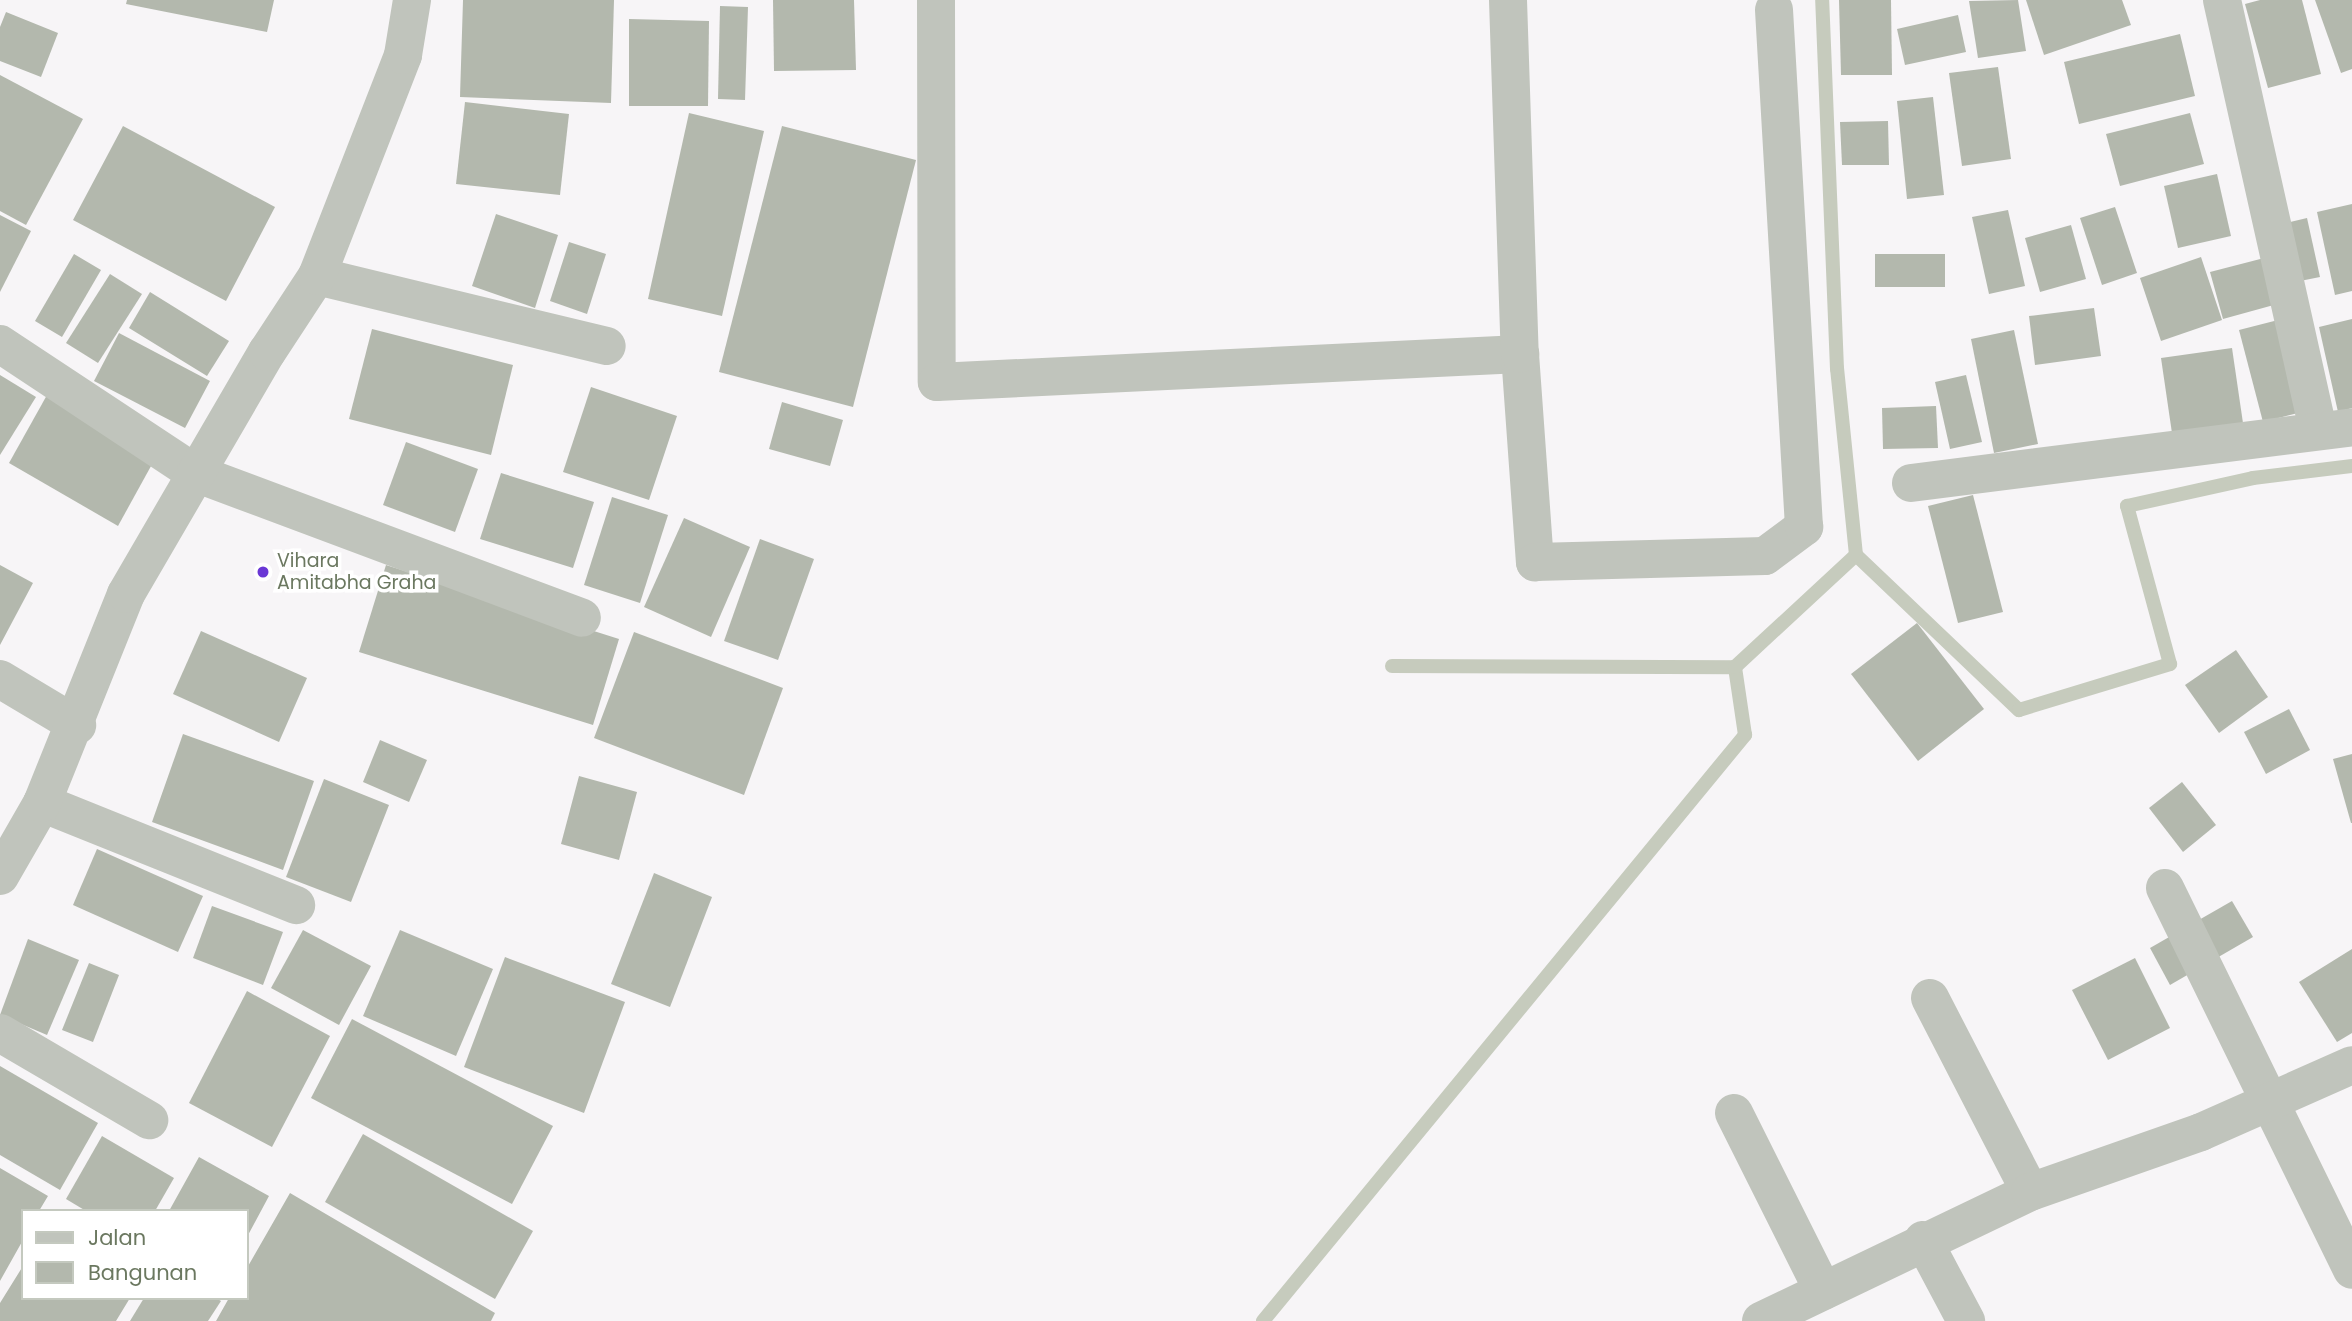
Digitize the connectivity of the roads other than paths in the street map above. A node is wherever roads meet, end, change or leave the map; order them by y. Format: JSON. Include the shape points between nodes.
{"nodes":[{"id":1,"x":412,"y":0,"type":"edge"},
{"id":2,"x":936,"y":0,"type":"edge"},
{"id":3,"x":1508,"y":0,"type":"edge"},
{"id":4,"x":2222,"y":0,"type":"edge"},
{"id":5,"x":1774,"y":10,"type":"dead end"},
{"id":6,"x":317,"y":276,"type":"junction"},
{"id":7,"x":0,"y":344,"type":"edge"},
{"id":8,"x":607,"y":346,"type":"dead end"},
{"id":9,"x":1520,"y":354,"type":"junction"},
{"id":10,"x":2335,"y":429,"type":"edge"},
{"id":11,"x":195,"y":473,"type":"junction"},
{"id":12,"x":1911,"y":483,"type":"dead end"},
{"id":13,"x":582,"y":618,"type":"dead end"},
{"id":14,"x":0,"y":679,"type":"edge"},
{"id":15,"x":78,"y":725,"type":"junction"},
{"id":16,"x":42,"y":803,"type":"junction"},
{"id":17,"x":0,"y":876,"type":"edge"},
{"id":18,"x":2165,"y":888,"type":"dead end"},
{"id":19,"x":296,"y":905,"type":"dead end"},
{"id":20,"x":1930,"y":999,"type":"dead end"},
{"id":21,"x":0,"y":1033,"type":"edge"},
{"id":22,"x":2352,"y":1065,"type":"edge"},
{"id":23,"x":2267,"y":1101,"type":"junction"},
{"id":24,"x":1734,"y":1113,"type":"dead end"},
{"id":25,"x":149,"y":1120,"type":"dead end"},
{"id":26,"x":2030,"y":1192,"type":"junction"},
{"id":27,"x":1923,"y":1240,"type":"junction"},
{"id":28,"x":2352,"y":1270,"type":"edge"},
{"id":29,"x":1823,"y":1290,"type":"junction"},
{"id":30,"x":1762,"y":1321,"type":"edge"},
{"id":31,"x":1966,"y":1321,"type":"edge"}],
"edges":[{"from":1,"to":6,"type":"street","via":[[403,55]]},
{"from":2,"to":9,"type":"street","via":[[937,382]]},
{"from":3,"to":9,"type":"street"},
{"from":4,"to":10,"type":"street"},
{"from":5,"to":9,"type":"street","via":[[1804,527],[1765,556],[1535,562]]},
{"from":6,"to":8,"type":"street"},
{"from":6,"to":11,"type":"street"},
{"from":7,"to":11,"type":"street"},
{"from":10,"to":12,"type":"street","via":[[2169,454]]},
{"from":11,"to":13,"type":"street"},
{"from":11,"to":15,"type":"street","via":[[126,594]]},
{"from":14,"to":15,"type":"street"},
{"from":15,"to":16,"type":"street"},
{"from":16,"to":17,"type":"street"},
{"from":16,"to":19,"type":"street"},
{"from":18,"to":23,"type":"street"},
{"from":20,"to":26,"type":"street"},
{"from":21,"to":25,"type":"street"},
{"from":22,"to":23,"type":"street"},
{"from":23,"to":26,"type":"street","via":[[2201,1132]]},
{"from":23,"to":28,"type":"street"},
{"from":24,"to":29,"type":"street"},
{"from":26,"to":27,"type":"street"},
{"from":27,"to":29,"type":"street"},
{"from":27,"to":31,"type":"street"},
{"from":29,"to":30,"type":"street"}]}
